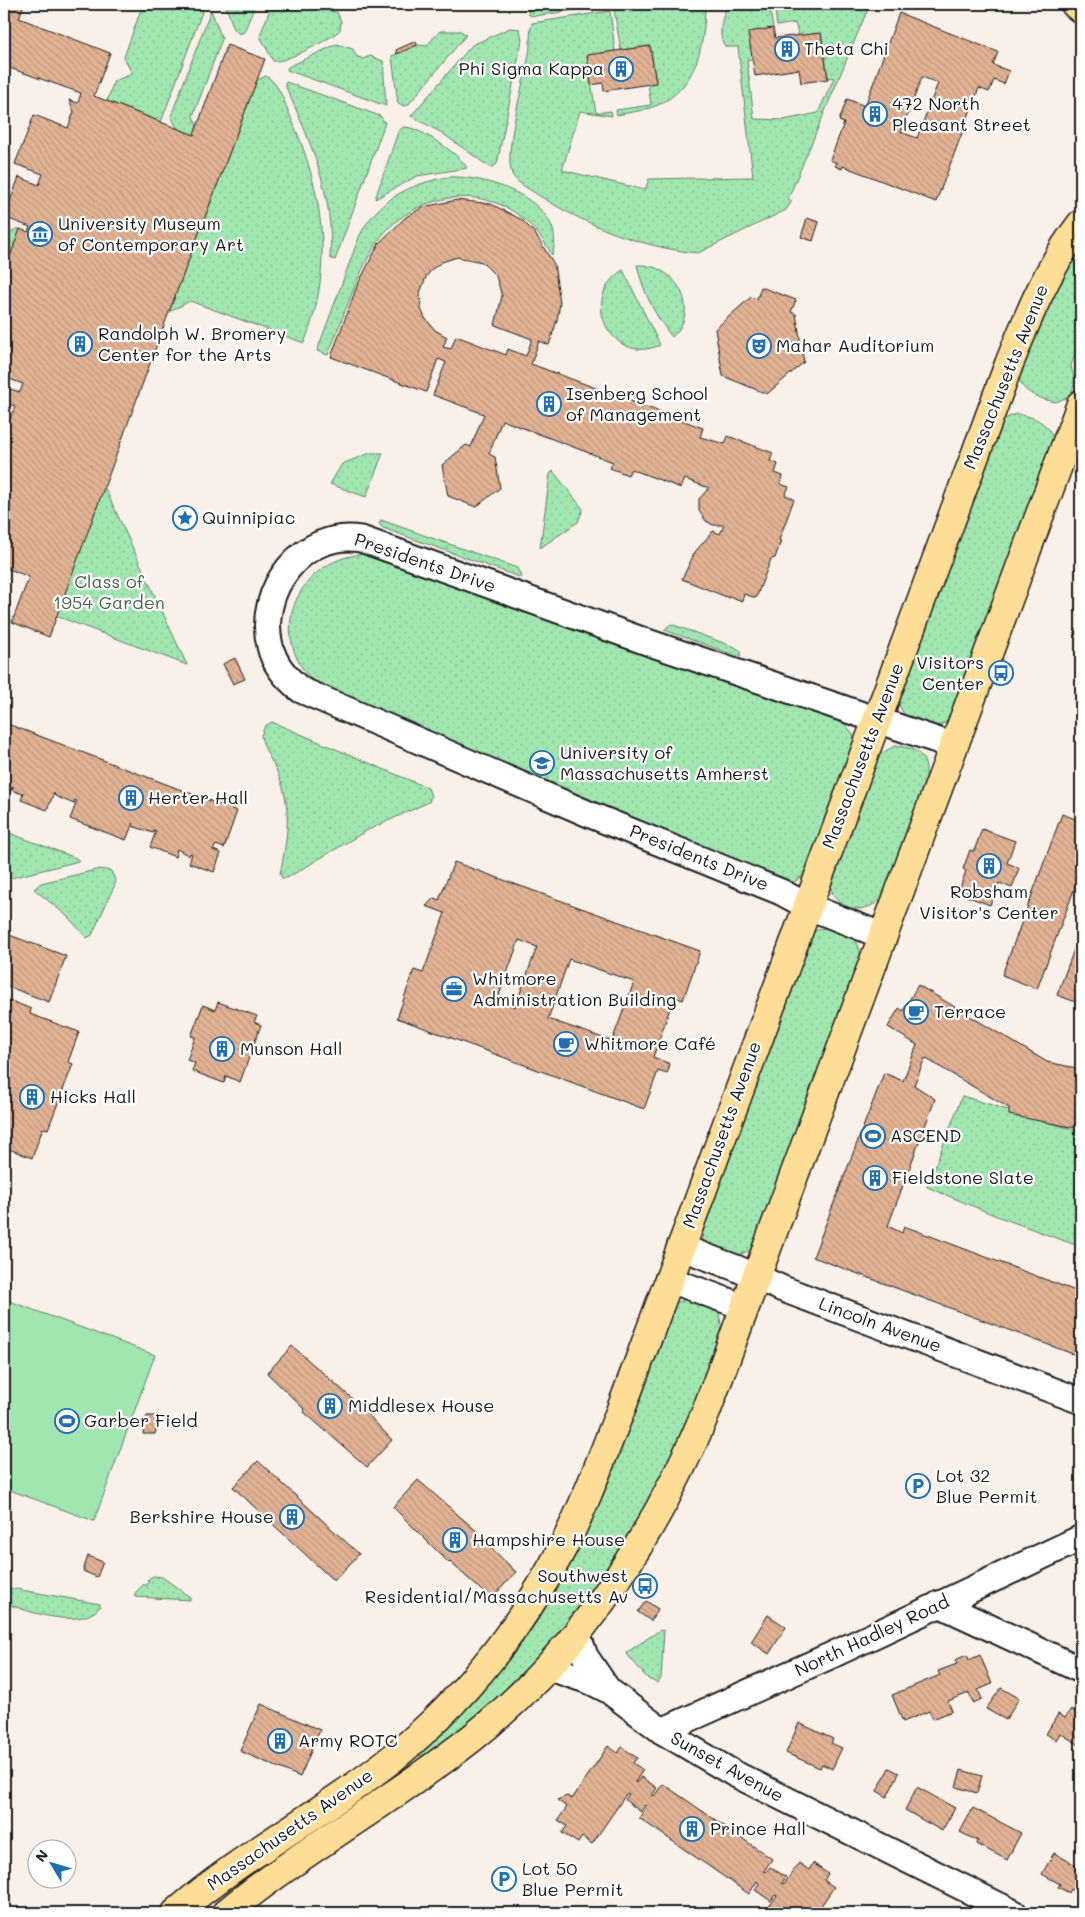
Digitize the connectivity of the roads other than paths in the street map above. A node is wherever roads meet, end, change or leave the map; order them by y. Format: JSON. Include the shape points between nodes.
{"nodes":[{"id":1,"x":1075,"y":4,"type":"edge"},
{"id":2,"x":1081,"y":9,"type":"edge"},
{"id":3,"x":1081,"y":224,"type":"edge"},
{"id":4,"x":1081,"y":404,"type":"edge"},
{"id":5,"x":877,"y":719,"type":"junction"},
{"id":6,"x":954,"y":746,"type":"junction"},
{"id":7,"x":806,"y":906,"type":"junction"},
{"id":8,"x":883,"y":936,"type":"junction"},
{"id":9,"x":680,"y":1247,"type":"junction"},
{"id":10,"x":755,"y":1278,"type":"junction"},
{"id":11,"x":668,"y":1279,"type":"junction"},
{"id":12,"x":744,"y":1307,"type":"junction"},
{"id":13,"x":1081,"y":1401,"type":"edge"},
{"id":14,"x":1081,"y":1538,"type":"edge"},
{"id":15,"x":938,"y":1604,"type":"junction"},
{"id":16,"x":577,"y":1633,"type":"junction"},
{"id":17,"x":547,"y":1667,"type":"junction"},
{"id":18,"x":1081,"y":1670,"type":"edge"},
{"id":19,"x":608,"y":1690,"type":"junction"},
{"id":20,"x":662,"y":1731,"type":"junction"},
{"id":21,"x":176,"y":1913,"type":"edge"},
{"id":22,"x":226,"y":1913,"type":"edge"},
{"id":23,"x":1014,"y":1913,"type":"edge"}],
"edges":[{"from":1,"to":2,"type":"main road"},
{"from":3,"to":5,"type":"main road","name":"Massachusetts Avenue","via":[[1055,261],[1030,310]]},
{"from":4,"to":6,"type":"main road","name":"Massachusetts Avenue"},
{"from":5,"to":6,"type":"street","name":"Presidents Drive"},
{"from":5,"to":7,"type":"main road","name":"Massachusetts Avenue"},
{"from":5,"to":7,"type":"street","name":"Presidents Drive","via":[[847,712],[346,536],[330,539],[301,555],[287,570],[273,599],[268,624],[270,647],[288,680],[301,690],[780,892]]},
{"from":6,"to":8,"type":"main road","name":"Massachusetts Avenue"},
{"from":7,"to":8,"type":"street","name":"Presidents Drive"},
{"from":7,"to":9,"type":"main road","name":"Massachusetts Avenue"},
{"from":8,"to":10,"type":"main road","name":"Massachusetts Avenue"},
{"from":9,"to":10,"type":"street","name":"Lincoln Avenue"},
{"from":9,"to":11,"type":"main road","name":"Massachusetts Avenue"},
{"from":10,"to":12,"type":"main road","name":"Massachusetts Avenue"},
{"from":10,"to":13,"type":"street","name":"Lincoln Avenue"},
{"from":11,"to":12,"type":"street"},
{"from":11,"to":21,"type":"main road","name":"Massachusetts Avenue","via":[[623,1404],[568,1538],[543,1583],[494,1656],[443,1712],[394,1756],[206,1888]]},
{"from":12,"to":16,"type":"main road","name":"Massachusetts Avenue","via":[[706,1412],[669,1493],[632,1556]]},
{"from":14,"to":15,"type":"street","name":"North Hadley Road"},
{"from":15,"to":18,"type":"street"},
{"from":15,"to":20,"type":"street","name":"North Hadley Road"},
{"from":16,"to":17,"type":"main road","name":"Massachusetts Avenue"},
{"from":16,"to":19,"type":"street","name":"Sunset Avenue","via":[[586,1656]]},
{"from":17,"to":19,"type":"street","name":"Sunset Avenue"},
{"from":17,"to":22,"type":"main road","name":"Massachusetts Avenue","via":[[460,1747]]},
{"from":19,"to":20,"type":"street","name":"Sunset Avenue"},
{"from":20,"to":23,"type":"street","name":"Sunset Avenue","via":[[733,1773]]}]}
